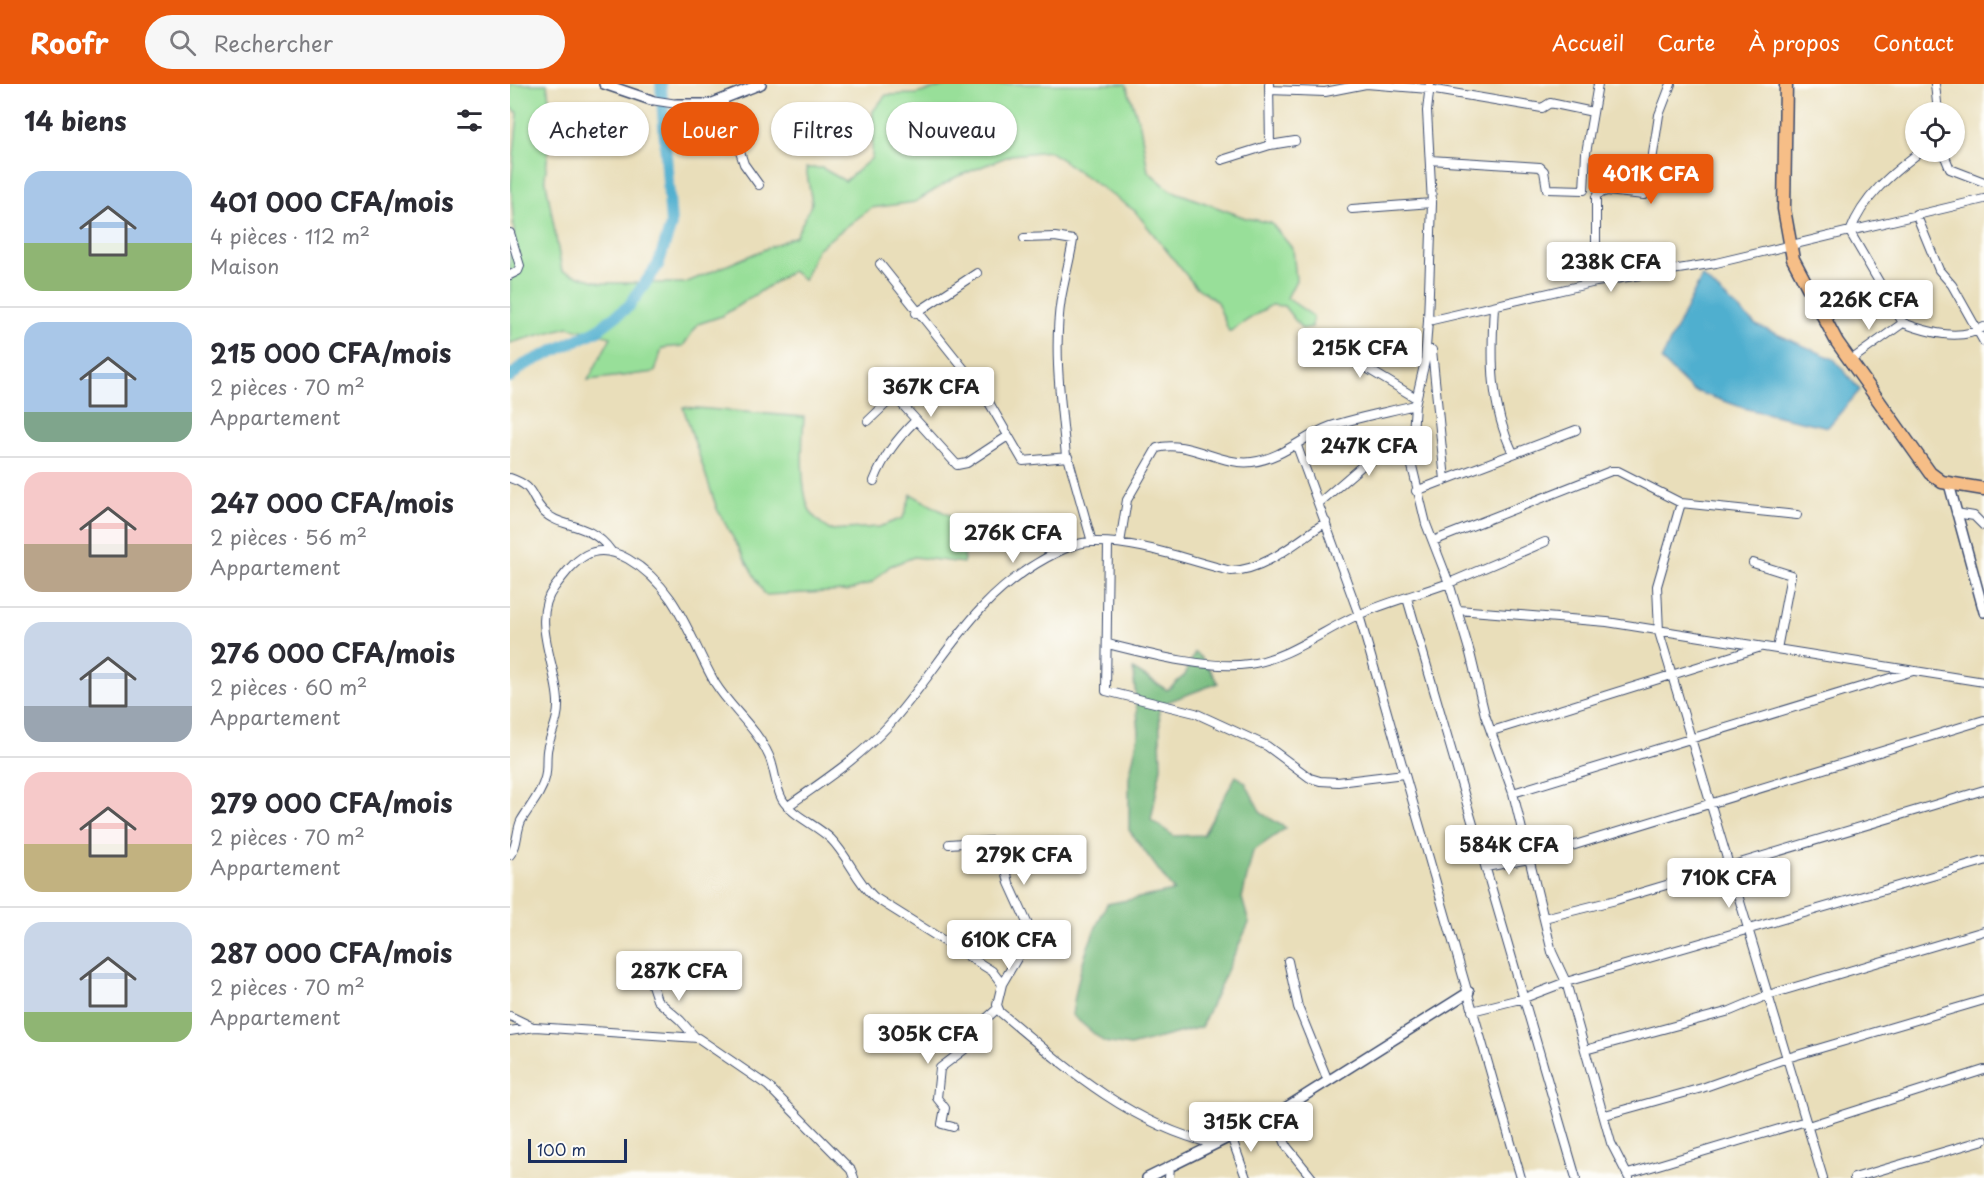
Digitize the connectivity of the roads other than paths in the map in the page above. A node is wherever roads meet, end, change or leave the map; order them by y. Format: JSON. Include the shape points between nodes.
{"nodes":[{"id":1,"x":604,"y":84,"type":"edge"},
{"id":2,"x":761,"y":84,"type":"edge"},
{"id":3,"x":1598,"y":84,"type":"edge"},
{"id":4,"x":1671,"y":84,"type":"edge"},
{"id":5,"x":1786,"y":84,"type":"edge"},
{"id":6,"x":1935,"y":84,"type":"edge"},
{"id":7,"x":1429,"y":86,"type":"edge"},
{"id":8,"x":1269,"y":87,"type":"edge"},
{"id":9,"x":651,"y":100,"type":"joint"},
{"id":10,"x":723,"y":100,"type":"junction"},
{"id":11,"x":664,"y":102,"type":"edge"},
{"id":12,"x":716,"y":102,"type":"edge"},
{"id":13,"x":1937,"y":102,"type":"edge"},
{"id":14,"x":1593,"y":112,"type":"junction"},
{"id":15,"x":1295,"y":141,"type":"dead end"},
{"id":16,"x":1270,"y":145,"type":"junction"},
{"id":17,"x":1222,"y":160,"type":"dead end"},
{"id":18,"x":1430,"y":160,"type":"junction"},
{"id":19,"x":1908,"y":162,"type":"edge"},
{"id":20,"x":1947,"y":162,"type":"edge"},
{"id":21,"x":1984,"y":182,"type":"edge"},
{"id":22,"x":759,"y":185,"type":"dead end"},
{"id":23,"x":1984,"y":199,"type":"edge"},
{"id":24,"x":1432,"y":203,"type":"junction"},
{"id":25,"x":1352,"y":209,"type":"dead end"},
{"id":26,"x":1916,"y":214,"type":"junction"},
{"id":27,"x":1850,"y":232,"type":"junction"},
{"id":28,"x":510,"y":233,"type":"edge"},
{"id":29,"x":1024,"y":238,"type":"dead end"},
{"id":30,"x":1788,"y":247,"type":"junction"},
{"id":31,"x":879,"y":264,"type":"dead end"},
{"id":32,"x":977,"y":273,"type":"dead end"},
{"id":33,"x":510,"y":274,"type":"edge"},
{"id":34,"x":1596,"y":282,"type":"junction"},
{"id":35,"x":1494,"y":306,"type":"junction"},
{"id":36,"x":916,"y":313,"type":"junction"},
{"id":37,"x":1428,"y":321,"type":"junction"},
{"id":38,"x":1903,"y":323,"type":"junction"},
{"id":39,"x":1981,"y":329,"type":"edge"},
{"id":40,"x":1312,"y":342,"type":"dead end"},
{"id":41,"x":1984,"y":342,"type":"edge"},
{"id":42,"x":1432,"y":350,"type":"dead end"},
{"id":43,"x":1851,"y":360,"type":"junction"},
{"id":44,"x":1416,"y":401,"type":"junction"},
{"id":45,"x":868,"y":421,"type":"dead end"},
{"id":46,"x":915,"y":421,"type":"junction"},
{"id":47,"x":1576,"y":430,"type":"dead end"},
{"id":48,"x":1008,"y":436,"type":"junction"},
{"id":49,"x":1412,"y":439,"type":"junction"},
{"id":50,"x":1297,"y":446,"type":"junction"},
{"id":51,"x":1513,"y":453,"type":"junction"},
{"id":52,"x":1066,"y":456,"type":"junction"},
{"id":53,"x":510,"y":478,"type":"edge"},
{"id":54,"x":1444,"y":480,"type":"junction"},
{"id":55,"x":874,"y":481,"type":"dead end"},
{"id":56,"x":1949,"y":484,"type":"junction"},
{"id":57,"x":1984,"y":489,"type":"edge"},
{"id":58,"x":1416,"y":492,"type":"junction"},
{"id":59,"x":1319,"y":503,"type":"junction"},
{"id":60,"x":1681,"y":503,"type":"junction"},
{"id":61,"x":1956,"y":513,"type":"junction"},
{"id":62,"x":1797,"y":515,"type":"dead end"},
{"id":63,"x":1326,"y":522,"type":"junction"},
{"id":64,"x":1984,"y":526,"type":"edge"},
{"id":65,"x":1433,"y":541,"type":"junction"},
{"id":66,"x":1092,"y":542,"type":"junction"},
{"id":67,"x":1545,"y":542,"type":"dead end"},
{"id":68,"x":1108,"y":543,"type":"junction"},
{"id":69,"x":1120,"y":543,"type":"junction"},
{"id":70,"x":611,"y":551,"type":"junction"},
{"id":71,"x":1753,"y":563,"type":"dead end"},
{"id":72,"x":1449,"y":583,"type":"junction"},
{"id":73,"x":1407,"y":598,"type":"junction"},
{"id":74,"x":1458,"y":610,"type":"junction"},
{"id":75,"x":1984,"y":612,"type":"edge"},
{"id":76,"x":1359,"y":615,"type":"junction"},
{"id":77,"x":1659,"y":632,"type":"junction"},
{"id":78,"x":1108,"y":644,"type":"junction"},
{"id":79,"x":1762,"y":647,"type":"junction"},
{"id":80,"x":1777,"y":649,"type":"junction"},
{"id":81,"x":1915,"y":671,"type":"junction"},
{"id":82,"x":1672,"y":675,"type":"junction"},
{"id":83,"x":1984,"y":682,"type":"edge"},
{"id":84,"x":1984,"y":720,"type":"edge"},
{"id":85,"x":1492,"y":731,"type":"junction"},
{"id":86,"x":1692,"y":738,"type":"junction"},
{"id":87,"x":1404,"y":774,"type":"junction"},
{"id":88,"x":1984,"y":790,"type":"edge"},
{"id":89,"x":1513,"y":793,"type":"junction"},
{"id":90,"x":1710,"y":802,"type":"junction"},
{"id":91,"x":789,"y":806,"type":"junction"},
{"id":92,"x":949,"y":844,"type":"dead end"},
{"id":93,"x":510,"y":855,"type":"edge"},
{"id":94,"x":1528,"y":859,"type":"junction"},
{"id":95,"x":1984,"y":861,"type":"edge"},
{"id":96,"x":1729,"y":866,"type":"junction"},
{"id":97,"x":1485,"y":867,"type":"junction"},
{"id":98,"x":1544,"y":918,"type":"junction"},
{"id":99,"x":1749,"y":930,"type":"junction"},
{"id":100,"x":1984,"y":931,"type":"edge"},
{"id":101,"x":1288,"y":961,"type":"dead end"},
{"id":102,"x":648,"y":973,"type":"dead end"},
{"id":103,"x":1566,"y":982,"type":"junction"},
{"id":104,"x":1002,"y":984,"type":"junction"},
{"id":105,"x":1469,"y":992,"type":"junction"},
{"id":106,"x":1768,"y":995,"type":"junction"},
{"id":107,"x":1524,"y":998,"type":"junction"},
{"id":108,"x":1984,"y":1000,"type":"edge"},
{"id":109,"x":997,"y":1009,"type":"junction"},
{"id":110,"x":1472,"y":1011,"type":"junction"},
{"id":111,"x":510,"y":1016,"type":"edge"},
{"id":112,"x":535,"y":1027,"type":"junction"},
{"id":113,"x":510,"y":1031,"type":"edge"},
{"id":114,"x":694,"y":1037,"type":"junction"},
{"id":115,"x":1585,"y":1050,"type":"junction"},
{"id":116,"x":1787,"y":1058,"type":"junction"},
{"id":117,"x":1984,"y":1070,"type":"edge"},
{"id":118,"x":1328,"y":1081,"type":"junction"},
{"id":119,"x":1274,"y":1115,"type":"junction"},
{"id":120,"x":1605,"y":1115,"type":"junction"},
{"id":121,"x":1807,"y":1124,"type":"junction"},
{"id":122,"x":953,"y":1127,"type":"dead end"},
{"id":123,"x":1231,"y":1136,"type":"junction"},
{"id":124,"x":1984,"y":1140,"type":"edge"},
{"id":125,"x":1214,"y":1144,"type":"junction"},
{"id":126,"x":1170,"y":1167,"type":"junction"},
{"id":127,"x":1628,"y":1176,"type":"edge"},
{"id":128,"x":855,"y":1178,"type":"edge"},
{"id":129,"x":1147,"y":1178,"type":"edge"},
{"id":130,"x":1169,"y":1178,"type":"edge"},
{"id":131,"x":1246,"y":1178,"type":"edge"},
{"id":132,"x":1312,"y":1178,"type":"edge"},
{"id":133,"x":1521,"y":1178,"type":"edge"},
{"id":134,"x":1576,"y":1178,"type":"edge"},
{"id":135,"x":1823,"y":1178,"type":"edge"},
{"id":136,"x":1854,"y":1178,"type":"edge"}],
"edges":[{"from":1,"to":9,"type":"street"},
{"from":2,"to":10,"type":"street"},
{"from":3,"to":14,"type":"street"},
{"from":4,"to":34,"type":"street","via":[[1659,115],[1647,193],[1608,191],[1596,197]]},
{"from":5,"to":30,"type":"main road","via":[[1784,195]]},
{"from":6,"to":13,"type":"street"},
{"from":7,"to":8,"type":"street","via":[[1366,84],[1325,92]]},
{"from":7,"to":14,"type":"street","via":[[1507,104],[1542,108],[1554,103]]},
{"from":7,"to":18,"type":"street"},
{"from":8,"to":16,"type":"street"},
{"from":9,"to":11,"type":"street"},
{"from":10,"to":12,"type":"street"},
{"from":10,"to":22,"type":"street","via":[[744,164]]},
{"from":14,"to":18,"type":"street","via":[[1586,153],[1586,187],[1582,191],[1547,189],[1540,167]]},
{"from":15,"to":16,"type":"street"},
{"from":16,"to":17,"type":"street"},
{"from":18,"to":24,"type":"street"},
{"from":19,"to":27,"type":"street","via":[[1869,196]]},
{"from":20,"to":21,"type":"street","via":[[1950,169]]},
{"from":23,"to":26,"type":"street"},
{"from":24,"to":25,"type":"street"},
{"from":24,"to":37,"type":"street"},
{"from":26,"to":27,"type":"street"},
{"from":26,"to":39,"type":"street","via":[[1939,270]]},
{"from":27,"to":30,"type":"street"},
{"from":27,"to":38,"type":"street"},
{"from":28,"to":33,"type":"street","via":[[520,266]]},
{"from":29,"to":52,"type":"street","via":[[1073,240],[1061,297],[1058,336]]},
{"from":30,"to":34,"type":"street","via":[[1697,267]]},
{"from":30,"to":43,"type":"main road","via":[[1824,320]]},
{"from":31,"to":36,"type":"street"},
{"from":32,"to":36,"type":"street"},
{"from":34,"to":35,"type":"street"},
{"from":35,"to":37,"type":"street"},
{"from":35,"to":51,"type":"street","via":[[1496,410]]},
{"from":36,"to":48,"type":"street","via":[[975,382]]},
{"from":37,"to":44,"type":"street"},
{"from":38,"to":39,"type":"street","via":[[1951,335]]},
{"from":38,"to":43,"type":"street"},
{"from":39,"to":41,"type":"street"},
{"from":40,"to":44,"type":"street","via":[[1368,369]]},
{"from":42,"to":54,"type":"street"},
{"from":43,"to":56,"type":"main road","via":[[1930,473]]},
{"from":44,"to":49,"type":"street"},
{"from":44,"to":50,"type":"street","via":[[1330,427]]},
{"from":45,"to":46,"type":"street","via":[[894,399]]},
{"from":46,"to":48,"type":"street","via":[[957,465],[967,463]]},
{"from":46,"to":55,"type":"street","via":[[893,442]]},
{"from":47,"to":51,"type":"street"},
{"from":48,"to":52,"type":"street","via":[[1023,461]]},
{"from":49,"to":58,"type":"street"},
{"from":49,"to":59,"type":"street","via":[[1363,465]]},
{"from":50,"to":59,"type":"street"},
{"from":50,"to":69,"type":"street","via":[[1250,462],[1157,448],[1127,500]]},
{"from":51,"to":54,"type":"street"},
{"from":52,"to":66,"type":"street","via":[[1071,461]]},
{"from":53,"to":70,"type":"street","via":[[531,490],[543,511],[598,535]]},
{"from":54,"to":58,"type":"street"},
{"from":56,"to":57,"type":"main road"},
{"from":56,"to":61,"type":"street"},
{"from":58,"to":65,"type":"street"},
{"from":59,"to":63,"type":"street"},
{"from":60,"to":62,"type":"street"},
{"from":60,"to":65,"type":"street","via":[[1611,471]]},
{"from":60,"to":77,"type":"street","via":[[1657,586]]},
{"from":61,"to":64,"type":"street","via":[[1974,516]]},
{"from":61,"to":75,"type":"street"},
{"from":63,"to":69,"type":"street","via":[[1260,566],[1241,571]]},
{"from":63,"to":76,"type":"street"},
{"from":65,"to":72,"type":"street"},
{"from":66,"to":68,"type":"street"},
{"from":66,"to":91,"type":"street","via":[[1061,550],[991,596],[888,725],[853,759]]},
{"from":67,"to":72,"type":"street"},
{"from":68,"to":69,"type":"street"},
{"from":68,"to":78,"type":"street"},
{"from":70,"to":91,"type":"street","via":[[653,576],[673,600],[721,692],[770,757],[781,797]]},
{"from":70,"to":93,"type":"street","via":[[598,550],[579,559],[545,604],[557,686],[556,723],[547,750],[545,779],[522,820]]},
{"from":71,"to":80,"type":"street","via":[[1791,575]]},
{"from":72,"to":73,"type":"street"},
{"from":72,"to":74,"type":"street"},
{"from":73,"to":76,"type":"street"},
{"from":73,"to":97,"type":"street"},
{"from":74,"to":77,"type":"street","via":[[1606,622]]},
{"from":74,"to":85,"type":"street"},
{"from":76,"to":78,"type":"street","via":[[1282,655],[1250,664],[1153,656]]},
{"from":76,"to":87,"type":"street"},
{"from":77,"to":79,"type":"street"},
{"from":77,"to":82,"type":"street"},
{"from":78,"to":87,"type":"street","via":[[1105,688],[1109,693],[1194,713],[1267,746],[1310,778],[1320,781]]},
{"from":79,"to":80,"type":"street"},
{"from":79,"to":82,"type":"street"},
{"from":80,"to":81,"type":"street"},
{"from":81,"to":83,"type":"street"},
{"from":81,"to":86,"type":"street"},
{"from":82,"to":85,"type":"street"},
{"from":82,"to":86,"type":"street"},
{"from":84,"to":90,"type":"street"},
{"from":85,"to":89,"type":"street"},
{"from":86,"to":89,"type":"street"},
{"from":86,"to":90,"type":"street"},
{"from":87,"to":105,"type":"street"},
{"from":88,"to":96,"type":"street"},
{"from":89,"to":94,"type":"street"},
{"from":90,"to":94,"type":"street"},
{"from":90,"to":96,"type":"street"},
{"from":91,"to":104,"type":"street","via":[[830,837],[874,897],[970,956],[992,971]]},
{"from":92,"to":104,"type":"street","via":[[991,841],[1001,847],[1008,883],[1029,927]]},
{"from":94,"to":97,"type":"street"},
{"from":94,"to":98,"type":"street"},
{"from":95,"to":99,"type":"street"},
{"from":96,"to":98,"type":"street"},
{"from":96,"to":99,"type":"street"},
{"from":97,"to":107,"type":"street"},
{"from":98,"to":103,"type":"street","via":[[1552,952]]},
{"from":99,"to":103,"type":"street"},
{"from":99,"to":106,"type":"street"},
{"from":100,"to":106,"type":"street"},
{"from":101,"to":118,"type":"street","via":[[1298,1007]]},
{"from":102,"to":114,"type":"street","via":[[657,1000]]},
{"from":103,"to":107,"type":"street"},
{"from":103,"to":115,"type":"street"},
{"from":104,"to":109,"type":"street"},
{"from":105,"to":110,"type":"street"},
{"from":105,"to":118,"type":"street"},
{"from":106,"to":115,"type":"street","via":[[1730,1011]]},
{"from":106,"to":116,"type":"street"},
{"from":107,"to":110,"type":"street"},
{"from":107,"to":134,"type":"street"},
{"from":108,"to":116,"type":"street"},
{"from":109,"to":122,"type":"street","via":[[978,1026],[965,1049],[940,1068],[937,1098],[945,1108],[942,1124]]},
{"from":109,"to":125,"type":"street","via":[[1093,1088],[1171,1132]]},
{"from":110,"to":133,"type":"street"},
{"from":111,"to":112,"type":"street"},
{"from":112,"to":113,"type":"street"},
{"from":112,"to":114,"type":"street"},
{"from":114,"to":128,"type":"street","via":[[768,1086]]},
{"from":115,"to":120,"type":"street"},
{"from":116,"to":120,"type":"street","via":[[1702,1088]]},
{"from":116,"to":121,"type":"street"},
{"from":117,"to":121,"type":"street"},
{"from":118,"to":119,"type":"street"},
{"from":119,"to":123,"type":"street"},
{"from":119,"to":132,"type":"street","via":[[1287,1147]]},
{"from":120,"to":127,"type":"street","via":[[1611,1143]]},
{"from":121,"to":127,"type":"street"},
{"from":121,"to":135,"type":"street"},
{"from":123,"to":125,"type":"street"},
{"from":123,"to":131,"type":"street"},
{"from":124,"to":136,"type":"street"},
{"from":125,"to":126,"type":"street"},
{"from":126,"to":129,"type":"street"},
{"from":126,"to":130,"type":"street"}]}
